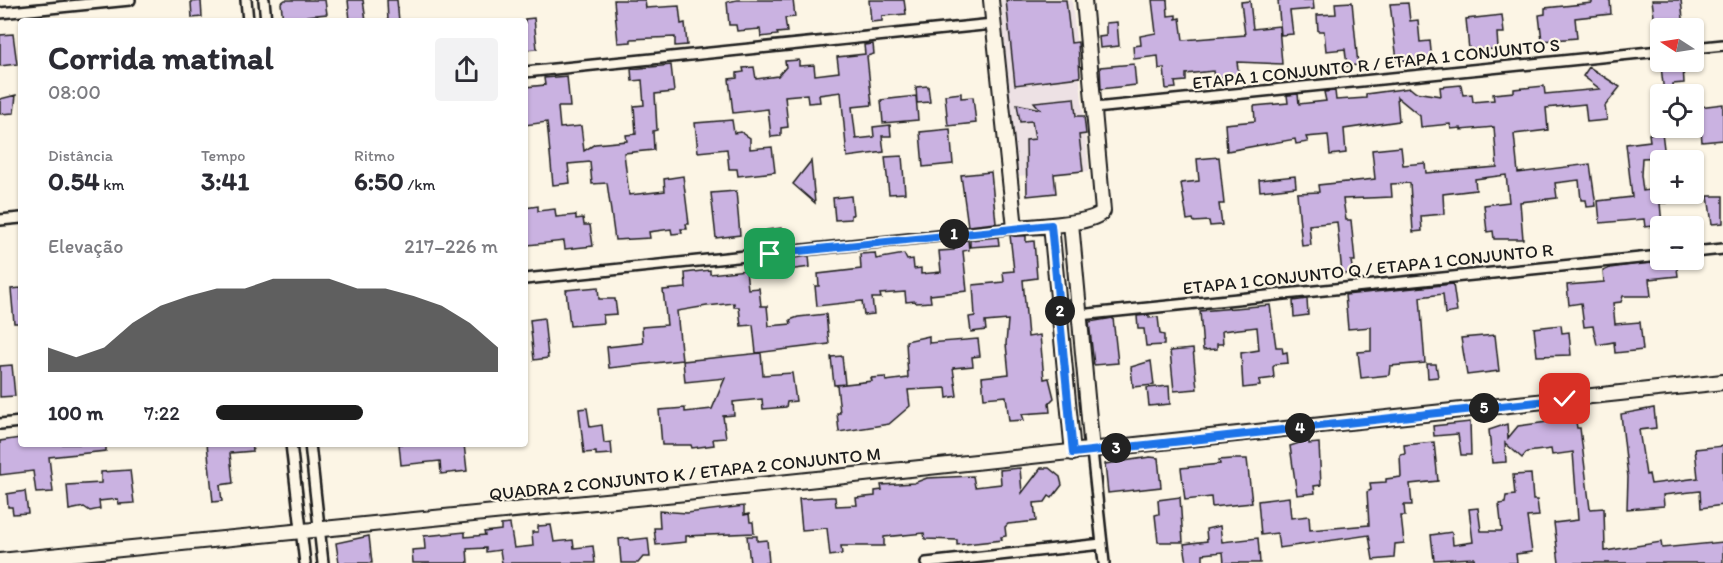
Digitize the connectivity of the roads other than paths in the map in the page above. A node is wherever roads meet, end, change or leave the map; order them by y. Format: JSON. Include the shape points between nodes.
{"nodes":[{"id":1,"x":130,"y":0,"type":"edge"},
{"id":2,"x":246,"y":0,"type":"edge"},
{"id":3,"x":264,"y":0,"type":"edge"},
{"id":4,"x":991,"y":0,"type":"edge"},
{"id":5,"x":1084,"y":0,"type":"edge"},
{"id":6,"x":0,"y":13,"type":"edge"},
{"id":7,"x":248,"y":18,"type":"edge"},
{"id":8,"x":266,"y":18,"type":"edge"},
{"id":9,"x":993,"y":24,"type":"junction"},
{"id":10,"x":1723,"y":45,"type":"edge"},
{"id":11,"x":1704,"y":47,"type":"edge"},
{"id":12,"x":1650,"y":52,"type":"edge"},
{"id":13,"x":528,"y":72,"type":"edge"},
{"id":14,"x":1095,"y":108,"type":"junction"},
{"id":15,"x":18,"y":218,"type":"edge"},
{"id":16,"x":0,"y":220,"type":"edge"},
{"id":17,"x":1071,"y":223,"type":"junction"},
{"id":18,"x":1051,"y":225,"type":"junction"},
{"id":19,"x":1015,"y":228,"type":"junction"},
{"id":20,"x":1723,"y":249,"type":"edge"},
{"id":21,"x":1704,"y":251,"type":"edge"},
{"id":22,"x":1650,"y":257,"type":"edge"},
{"id":23,"x":528,"y":279,"type":"edge"},
{"id":24,"x":1079,"y":315,"type":"junction"},
{"id":25,"x":1723,"y":382,"type":"edge"},
{"id":26,"x":18,"y":422,"type":"edge"},
{"id":27,"x":0,"y":424,"type":"edge"},
{"id":28,"x":291,"y":447,"type":"edge"},
{"id":29,"x":310,"y":447,"type":"edge"},
{"id":30,"x":1092,"y":451,"type":"junction"},
{"id":31,"x":1073,"y":453,"type":"junction"},
{"id":32,"x":319,"y":529,"type":"junction"},
{"id":33,"x":301,"y":531,"type":"junction"},
{"id":34,"x":1102,"y":544,"type":"junction"},
{"id":35,"x":0,"y":561,"type":"edge"},
{"id":36,"x":305,"y":563,"type":"edge"},
{"id":37,"x":323,"y":563,"type":"edge"},
{"id":38,"x":926,"y":563,"type":"edge"},
{"id":39,"x":1104,"y":563,"type":"edge"}],
"edges":[{"from":1,"to":6,"type":"street"},
{"from":2,"to":7,"type":"street"},
{"from":3,"to":8,"type":"street"},
{"from":4,"to":9,"type":"street"},
{"from":5,"to":14,"type":"street"},
{"from":9,"to":13,"type":"street"},
{"from":9,"to":19,"type":"street"},
{"from":10,"to":11,"type":"street"},
{"from":12,"to":14,"type":"street","name":"ETAPA 1 CONJUNTO R / ETAPA 1 CONJUNTO S"},
{"from":14,"to":17,"type":"street","via":[[1104,207],[1099,216]]},
{"from":15,"to":16,"type":"street"},
{"from":17,"to":18,"type":"street"},
{"from":17,"to":24,"type":"street"},
{"from":18,"to":19,"type":"street"},
{"from":18,"to":31,"type":"street"},
{"from":19,"to":23,"type":"street"},
{"from":20,"to":21,"type":"street"},
{"from":22,"to":24,"type":"street","name":"ETAPA 1 CONJUNTO Q / ETAPA 1 CONJUNTO R"},
{"from":24,"to":30,"type":"street"},
{"from":25,"to":30,"type":"street","name":"QUADRA 2 CONJUNTO K / ETAPA 2 CONJUNTO M"},
{"from":26,"to":27,"type":"street"},
{"from":28,"to":33,"type":"street"},
{"from":29,"to":32,"type":"street"},
{"from":30,"to":31,"type":"street","name":"QUADRA 2 CONJUNTO K / ETAPA 2 CONJUNTO M"},
{"from":30,"to":34,"type":"street"},
{"from":31,"to":32,"type":"street","name":"QUADRA 2 CONJUNTO K / ETAPA 2 CONJUNTO M"},
{"from":32,"to":33,"type":"street","name":"QUADRA 2 CONJUNTO K / ETAPA 2 CONJUNTO M"},
{"from":32,"to":37,"type":"street"},
{"from":33,"to":35,"type":"street","name":"QUADRA 2 CONJUNTO K / ETAPA 2 CONJUNTO M"},
{"from":33,"to":36,"type":"street"},
{"from":34,"to":38,"type":"street"},
{"from":34,"to":39,"type":"street"}]}
